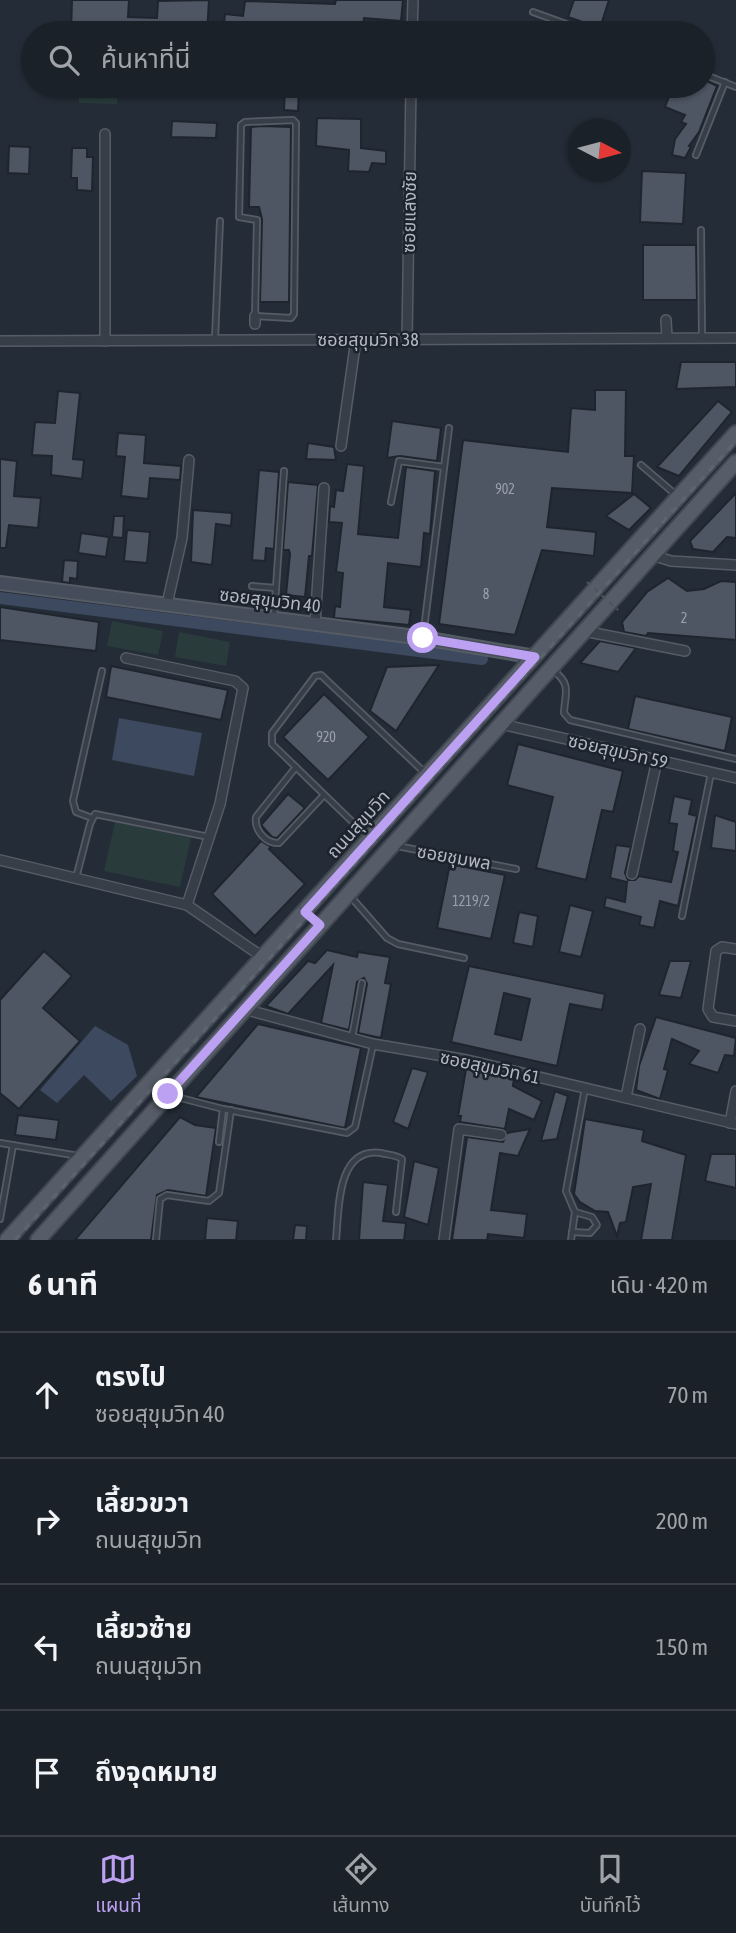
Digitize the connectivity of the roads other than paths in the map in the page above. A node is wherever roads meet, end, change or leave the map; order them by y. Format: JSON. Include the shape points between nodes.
{"nodes":[{"id":1,"x":412,"y":0,"type":"edge"},
{"id":2,"x":533,"y":12,"type":"dead end"},
{"id":3,"x":412,"y":21,"type":"edge"},
{"id":4,"x":558,"y":21,"type":"edge"},
{"id":5,"x":715,"y":78,"type":"edge"},
{"id":6,"x":725,"y":82,"type":"junction"},
{"id":7,"x":736,"y":87,"type":"edge"},
{"id":8,"x":411,"y":98,"type":"edge"},
{"id":9,"x":105,"y":134,"type":"dead end"},
{"id":10,"x":696,"y":155,"type":"dead end"},
{"id":11,"x":220,"y":221,"type":"dead end"},
{"id":12,"x":701,"y":230,"type":"dead end"},
{"id":13,"x":255,"y":320,"type":"junction"},
{"id":14,"x":666,"y":320,"type":"dead end"},
{"id":15,"x":667,"y":337,"type":"junction"},
{"id":16,"x":702,"y":337,"type":"junction"},
{"id":17,"x":736,"y":338,"type":"edge"},
{"id":18,"x":356,"y":339,"type":"junction"},
{"id":19,"x":407,"y":339,"type":"junction"},
{"id":20,"x":215,"y":340,"type":"junction"},
{"id":21,"x":253,"y":340,"type":"junction"},
{"id":22,"x":0,"y":341,"type":"edge"},
{"id":23,"x":105,"y":341,"type":"junction"},
{"id":24,"x":449,"y":428,"type":"dead end"},
{"id":25,"x":736,"y":433,"type":"edge"},
{"id":26,"x":341,"y":446,"type":"dead end"},
{"id":27,"x":189,"y":460,"type":"dead end"},
{"id":28,"x":736,"y":462,"type":"edge"},
{"id":29,"x":641,"y":465,"type":"dead end"},
{"id":30,"x":444,"y":467,"type":"junction"},
{"id":31,"x":284,"y":471,"type":"dead end"},
{"id":32,"x":324,"y":488,"type":"dead end"},
{"id":33,"x":678,"y":497,"type":"junction"},
{"id":34,"x":391,"y":502,"type":"dead end"},
{"id":35,"x":652,"y":555,"type":"junction"},
{"id":36,"x":736,"y":565,"type":"edge"},
{"id":37,"x":0,"y":583,"type":"edge"},
{"id":38,"x":253,"y":586,"type":"dead end"},
{"id":39,"x":276,"y":588,"type":"junction"},
{"id":40,"x":167,"y":604,"type":"junction"},
{"id":41,"x":274,"y":618,"type":"junction"},
{"id":42,"x":315,"y":623,"type":"junction"},
{"id":43,"x":584,"y":631,"type":"junction"},
{"id":44,"x":423,"y":638,"type":"junction"},
{"id":45,"x":685,"y":651,"type":"dead end"},
{"id":46,"x":535,"y":657,"type":"junction"},
{"id":47,"x":126,"y":658,"type":"dead end"},
{"id":48,"x":551,"y":668,"type":"junction"},
{"id":49,"x":102,"y":671,"type":"dead end"},
{"id":50,"x":501,"y":724,"type":"junction"},
{"id":51,"x":736,"y":759,"type":"edge"},
{"id":52,"x":657,"y":760,"type":"junction"},
{"id":53,"x":296,"y":767,"type":"junction"},
{"id":54,"x":711,"y":773,"type":"junction"},
{"id":55,"x":428,"y":775,"type":"junction"},
{"id":56,"x":736,"y":778,"type":"edge"},
{"id":57,"x":324,"y":794,"type":"junction"},
{"id":58,"x":92,"y":818,"type":"junction"},
{"id":59,"x":210,"y":837,"type":"junction"},
{"id":60,"x":370,"y":839,"type":"junction"},
{"id":61,"x":392,"y":845,"type":"junction"},
{"id":62,"x":0,"y":860,"type":"edge"},
{"id":63,"x":516,"y":869,"type":"dead end"},
{"id":64,"x":632,"y":874,"type":"dead end"},
{"id":65,"x":76,"y":878,"type":"junction"},
{"id":66,"x":348,"y":894,"type":"junction"},
{"id":67,"x":187,"y":905,"type":"junction"},
{"id":68,"x":681,"y":916,"type":"dead end"},
{"id":69,"x":736,"y":949,"type":"edge"},
{"id":70,"x":264,"y":958,"type":"junction"},
{"id":71,"x":464,"y":958,"type":"dead end"},
{"id":72,"x":362,"y":983,"type":"dead end"},
{"id":73,"x":229,"y":996,"type":"junction"},
{"id":74,"x":244,"y":1009,"type":"junction"},
{"id":75,"x":736,"y":1021,"type":"edge"},
{"id":76,"x":640,"y":1029,"type":"dead end"},
{"id":77,"x":346,"y":1039,"type":"junction"},
{"id":78,"x":373,"y":1044,"type":"junction"},
{"id":79,"x":585,"y":1088,"type":"junction"},
{"id":80,"x":736,"y":1091,"type":"edge"},
{"id":81,"x":168,"y":1094,"type":"junction"},
{"id":82,"x":626,"y":1097,"type":"junction"},
{"id":83,"x":223,"y":1109,"type":"junction"},
{"id":84,"x":231,"y":1110,"type":"junction"},
{"id":85,"x":733,"y":1123,"type":"edge"},
{"id":86,"x":501,"y":1135,"type":"dead end"},
{"id":87,"x":219,"y":1142,"type":"dead end"},
{"id":88,"x":0,"y":1143,"type":"edge"},
{"id":89,"x":13,"y":1145,"type":"junction"},
{"id":90,"x":83,"y":1157,"type":"junction"},
{"id":91,"x":396,"y":1212,"type":"dead end"},
{"id":92,"x":575,"y":1212,"type":"junction"},
{"id":93,"x":0,"y":1219,"type":"edge"},
{"id":94,"x":0,"y":1232,"type":"edge"},
{"id":95,"x":572,"y":1232,"type":"junction"},
{"id":96,"x":5,"y":1240,"type":"edge"},
{"id":97,"x":38,"y":1240,"type":"edge"},
{"id":98,"x":156,"y":1240,"type":"edge"},
{"id":99,"x":336,"y":1240,"type":"edge"},
{"id":100,"x":444,"y":1240,"type":"edge"},
{"id":101,"x":571,"y":1240,"type":"edge"}],
"edges":[{"from":1,"to":3,"type":"street"},
{"from":2,"to":4,"type":"lane"},
{"from":5,"to":6,"type":"lane"},
{"from":6,"to":7,"type":"lane"},
{"from":6,"to":10,"type":"lane"},
{"from":8,"to":19,"type":"street","name":"ซอยแสงชัย"},
{"from":9,"to":23,"type":"street"},
{"from":11,"to":20,"type":"lane"},
{"from":12,"to":16,"type":"lane"},
{"from":13,"to":13,"type":"lane","via":[[257,219],[239,217],[241,125],[293,120],[294,314]]},
{"from":13,"to":21,"type":"lane"},
{"from":14,"to":15,"type":"street"},
{"from":15,"to":16,"type":"street","name":"ซอยสุขุมวิท 38"},
{"from":15,"to":19,"type":"street","name":"ซอยสุขุมวิท 38"},
{"from":16,"to":17,"type":"street","name":"ซอยสุขุมวิท 38"},
{"from":18,"to":19,"type":"street","name":"ซอยสุขุมวิท 38"},
{"from":18,"to":21,"type":"street","name":"ซอยสุขุมวิท 38"},
{"from":18,"to":26,"type":"street"},
{"from":20,"to":21,"type":"street","name":"ซอยสุขุมวิท 38"},
{"from":20,"to":23,"type":"street","name":"ซอยสุขุมวิท 38"},
{"from":22,"to":23,"type":"street","name":"ซอยสุขุมวิท 38"},
{"from":24,"to":30,"type":"lane"},
{"from":25,"to":33,"type":"main road","name":"ถนนสุขุมวิท"},
{"from":27,"to":40,"type":"street","via":[[182,538]]},
{"from":28,"to":35,"type":"main road"},
{"from":29,"to":33,"type":"lane"},
{"from":30,"to":34,"type":"lane","via":[[398,461]]},
{"from":30,"to":44,"type":"lane"},
{"from":31,"to":39,"type":"lane"},
{"from":32,"to":42,"type":"street"},
{"from":33,"to":46,"type":"main road","name":"ถนนสุขุมวิท"},
{"from":35,"to":36,"type":"street","via":[[671,561]]},
{"from":35,"to":43,"type":"main road"},
{"from":37,"to":40,"type":"street","name":"ซอยสุขุมวิท 40"},
{"from":38,"to":39,"type":"lane"},
{"from":39,"to":41,"type":"lane"},
{"from":40,"to":41,"type":"street","name":"ซอยสุขุมวิท 40"},
{"from":41,"to":42,"type":"street","name":"ซอยสุขุมวิท 40"},
{"from":42,"to":44,"type":"street","name":"ซอยสุขุมวิท 40"},
{"from":43,"to":45,"type":"street"},
{"from":43,"to":48,"type":"main road"},
{"from":44,"to":46,"type":"street","name":"ซอยสุขุมวิท 40"},
{"from":46,"to":48,"type":"main road"},
{"from":46,"to":55,"type":"main road","name":"ถนนสุขุมวิท"},
{"from":47,"to":59,"type":"street","via":[[242,685]]},
{"from":48,"to":50,"type":"main road"},
{"from":48,"to":51,"type":"lane","via":[[567,684],[564,713],[570,720]]},
{"from":49,"to":58,"type":"lane","via":[[73,802],[76,813]]},
{"from":50,"to":52,"type":"street","name":"ซอยสุขุมวิท 59"},
{"from":50,"to":61,"type":"main road"},
{"from":52,"to":54,"type":"street","name":"ซอยสุขุมวิท 59"},
{"from":52,"to":64,"type":"street"},
{"from":53,"to":55,"type":"lane","via":[[272,744],[271,735],[319,675]]},
{"from":53,"to":57,"type":"lane"},
{"from":53,"to":57,"type":"lane","via":[[256,817],[260,833],[279,843]]},
{"from":54,"to":56,"type":"street","name":"ซอยสุขุมวิท 59"},
{"from":54,"to":68,"type":"lane"},
{"from":55,"to":60,"type":"main road","name":"ถนนสุขุมวิท"},
{"from":57,"to":60,"type":"lane"},
{"from":58,"to":59,"type":"lane","via":[[107,814]]},
{"from":58,"to":65,"type":"lane"},
{"from":59,"to":67,"type":"street"},
{"from":60,"to":70,"type":"main road","name":"ถนนสุขุมวิท","via":[[302,909]]},
{"from":61,"to":63,"type":"lane","name":"ซอยชุมพล"},
{"from":61,"to":66,"type":"main road"},
{"from":62,"to":65,"type":"street"},
{"from":65,"to":67,"type":"street"},
{"from":66,"to":71,"type":"lane","via":[[387,938]]},
{"from":66,"to":74,"type":"main road","via":[[322,928]]},
{"from":67,"to":70,"type":"street"},
{"from":69,"to":75,"type":"street","via":[[716,951],[708,1009],[713,1017]]},
{"from":70,"to":73,"type":"main road","name":"ถนนสุขุมวิท"},
{"from":72,"to":77,"type":"lane"},
{"from":73,"to":74,"type":"main road"},
{"from":73,"to":90,"type":"main road","name":"ถนนสุขุมวิท"},
{"from":74,"to":77,"type":"street","name":"ซอยสุขุมวิท 61"},
{"from":74,"to":81,"type":"main road"},
{"from":76,"to":82,"type":"street"},
{"from":77,"to":78,"type":"street","name":"ซอยสุขุมวิท 61"},
{"from":78,"to":79,"type":"street","name":"ซอยสุขุมวิท 61"},
{"from":78,"to":84,"type":"lane","via":[[355,1127],[347,1133]]},
{"from":79,"to":82,"type":"street","name":"ซอยสุขุมวิท 61"},
{"from":79,"to":92,"type":"lane","via":[[566,1191]]},
{"from":80,"to":85,"type":"street"},
{"from":81,"to":83,"type":"lane"},
{"from":81,"to":97,"type":"main road"},
{"from":82,"to":85,"type":"street","name":"ซอยสุขุมวิท 61"},
{"from":83,"to":84,"type":"lane"},
{"from":83,"to":87,"type":"lane"},
{"from":84,"to":98,"type":"lane","via":[[219,1193],[209,1201],[167,1195],[160,1199]]},
{"from":86,"to":100,"type":"street","via":[[459,1129]]},
{"from":88,"to":89,"type":"lane"},
{"from":89,"to":90,"type":"lane"},
{"from":89,"to":93,"type":"lane"},
{"from":90,"to":96,"type":"main road","name":"ถนนสุขุมวิท"},
{"from":91,"to":99,"type":"lane","via":[[402,1159],[372,1152],[361,1155],[350,1164],[345,1178]]},
{"from":92,"to":95,"type":"lane"},
{"from":92,"to":95,"type":"lane","via":[[592,1217],[597,1225],[590,1233]]},
{"from":94,"to":96,"type":"lane"},
{"from":95,"to":101,"type":"lane"}]}
